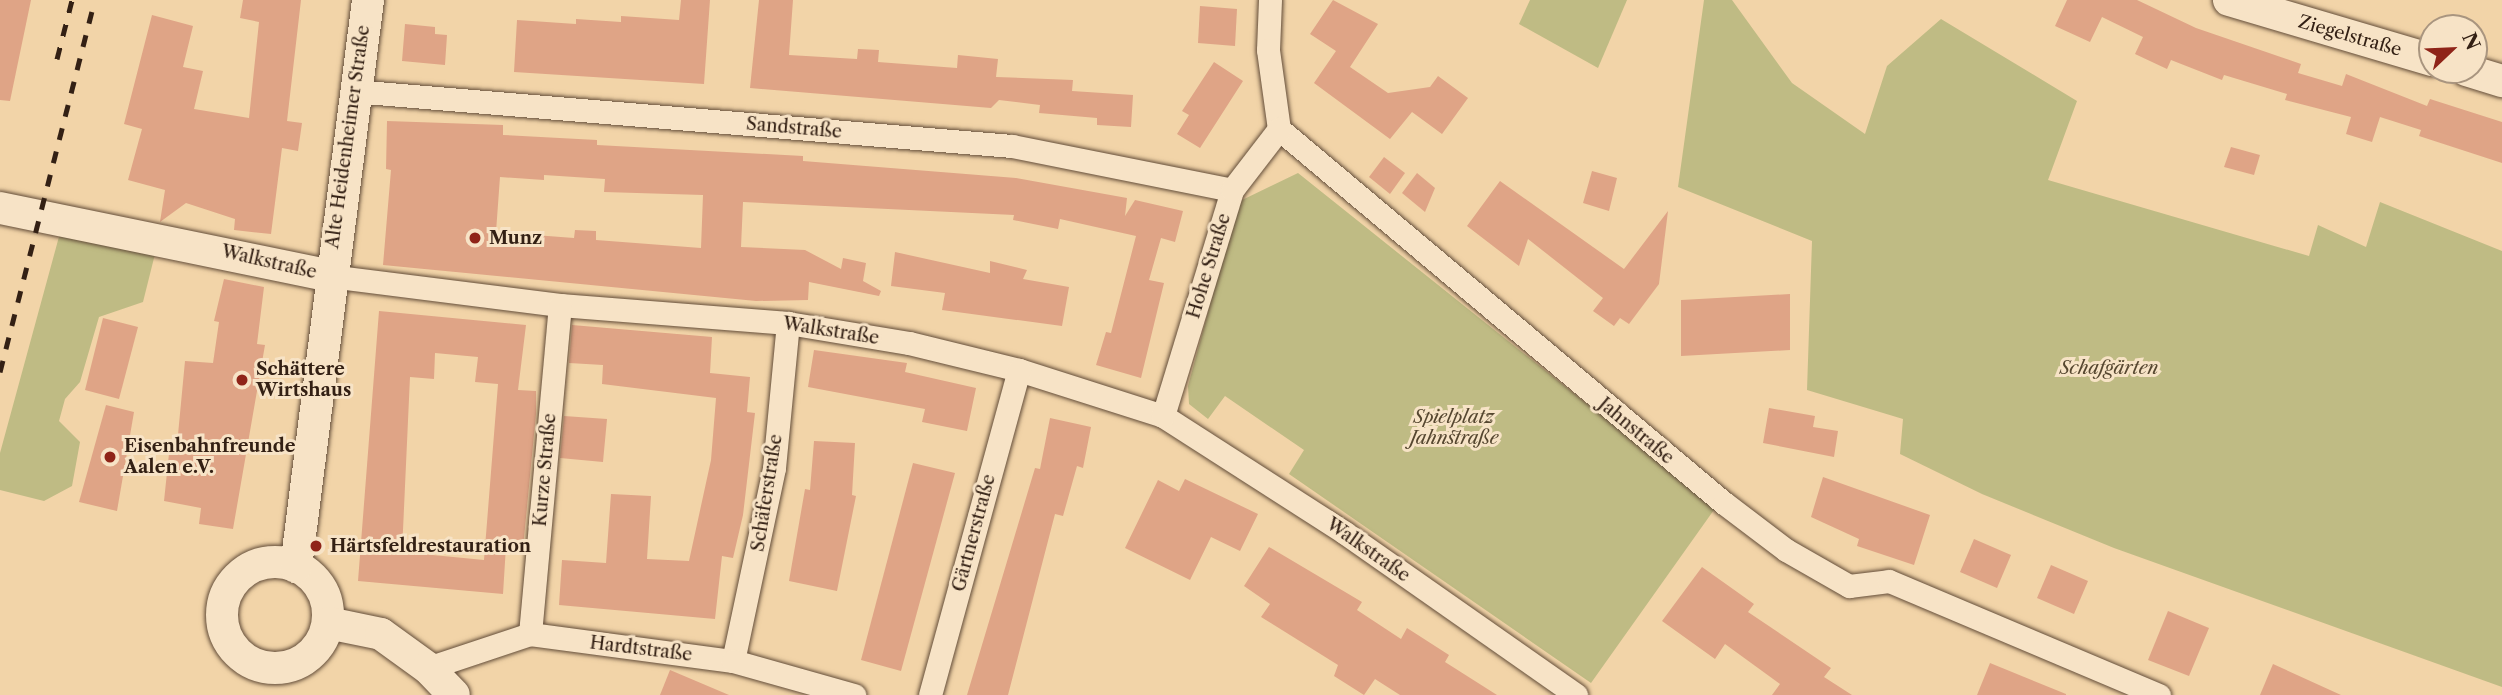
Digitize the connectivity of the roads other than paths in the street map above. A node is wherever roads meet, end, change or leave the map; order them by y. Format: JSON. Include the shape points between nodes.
{"nodes":[{"id":1,"x":368,"y":0,"type":"edge"},
{"id":2,"x":1270,"y":0,"type":"edge"},
{"id":3,"x":2229,"y":0,"type":"edge"},
{"id":4,"x":2418,"y":56,"type":"edge"},
{"id":5,"x":353,"y":91,"type":"junction"},
{"id":6,"x":1279,"y":130,"type":"junction"},
{"id":7,"x":1232,"y":190,"type":"junction"},
{"id":8,"x":0,"y":208,"type":"edge"},
{"id":9,"x":330,"y":276,"type":"junction"},
{"id":10,"x":560,"y":305,"type":"junction"},
{"id":11,"x":788,"y":323,"type":"junction"},
{"id":12,"x":1019,"y":370,"type":"junction"},
{"id":13,"x":1163,"y":416,"type":"junction"},
{"id":14,"x":296,"y":567,"type":"junction"},
{"id":15,"x":328,"y":623,"type":"junction"},
{"id":16,"x":530,"y":634,"type":"junction"},
{"id":17,"x":733,"y":661,"type":"junction"},
{"id":18,"x":428,"y":668,"type":"junction"},
{"id":19,"x":277,"y":682,"type":"edge"},
{"id":20,"x":454,"y":695,"type":"edge"},
{"id":21,"x":855,"y":695,"type":"edge"},
{"id":22,"x":930,"y":695,"type":"edge"},
{"id":23,"x":1576,"y":695,"type":"edge"},
{"id":24,"x":2159,"y":695,"type":"edge"}],
"edges":[{"from":1,"to":5,"type":"street","name":"Alte Heidenheimer Straße"},
{"from":2,"to":6,"type":"street","via":[[1268,50]]},
{"from":3,"to":4,"type":"street","name":"Ziegelstraße"},
{"from":5,"to":7,"type":"street","name":"Sandstraße","via":[[1012,146]]},
{"from":5,"to":9,"type":"street","name":"Alte Heidenheimer Straße"},
{"from":6,"to":7,"type":"street","name":"Hohe Straße"},
{"from":6,"to":24,"type":"street","name":"Jahnstraße","via":[[1458,283],[1786,550],[1849,586],[1889,581]]},
{"from":7,"to":13,"type":"street","name":"Hohe Straße"},
{"from":8,"to":9,"type":"street","name":"Walkstraße"},
{"from":9,"to":10,"type":"street","name":"Walkstraße"},
{"from":9,"to":14,"type":"street","name":"Alte Heidenheimer Straße"},
{"from":10,"to":11,"type":"street","name":"Walkstraße"},
{"from":10,"to":16,"type":"street","name":"Kurze Straße"},
{"from":11,"to":12,"type":"street","name":"Walkstraße"},
{"from":11,"to":17,"type":"street","name":"Schäferstraße","via":[[774,468]]},
{"from":12,"to":13,"type":"street","name":"Walkstraße"},
{"from":12,"to":22,"type":"street","name":"Gärtnerstraße"},
{"from":13,"to":23,"type":"street","name":"Walkstraße","via":[[1345,533]]},
{"from":14,"to":15,"type":"street","via":[[322,589]]},
{"from":14,"to":19,"type":"street","via":[[280,563],[249,569],[232,585],[223,607],[223,623],[236,651],[264,667]]},
{"from":15,"to":18,"type":"street","via":[[381,634]]},
{"from":15,"to":19,"type":"street","via":[[312,654]]},
{"from":16,"to":17,"type":"street","name":"Hardtstraße"},
{"from":16,"to":18,"type":"street","name":"Hardtstraße"},
{"from":17,"to":21,"type":"street","name":"Hardtstraße"},
{"from":18,"to":20,"type":"street"}]}
